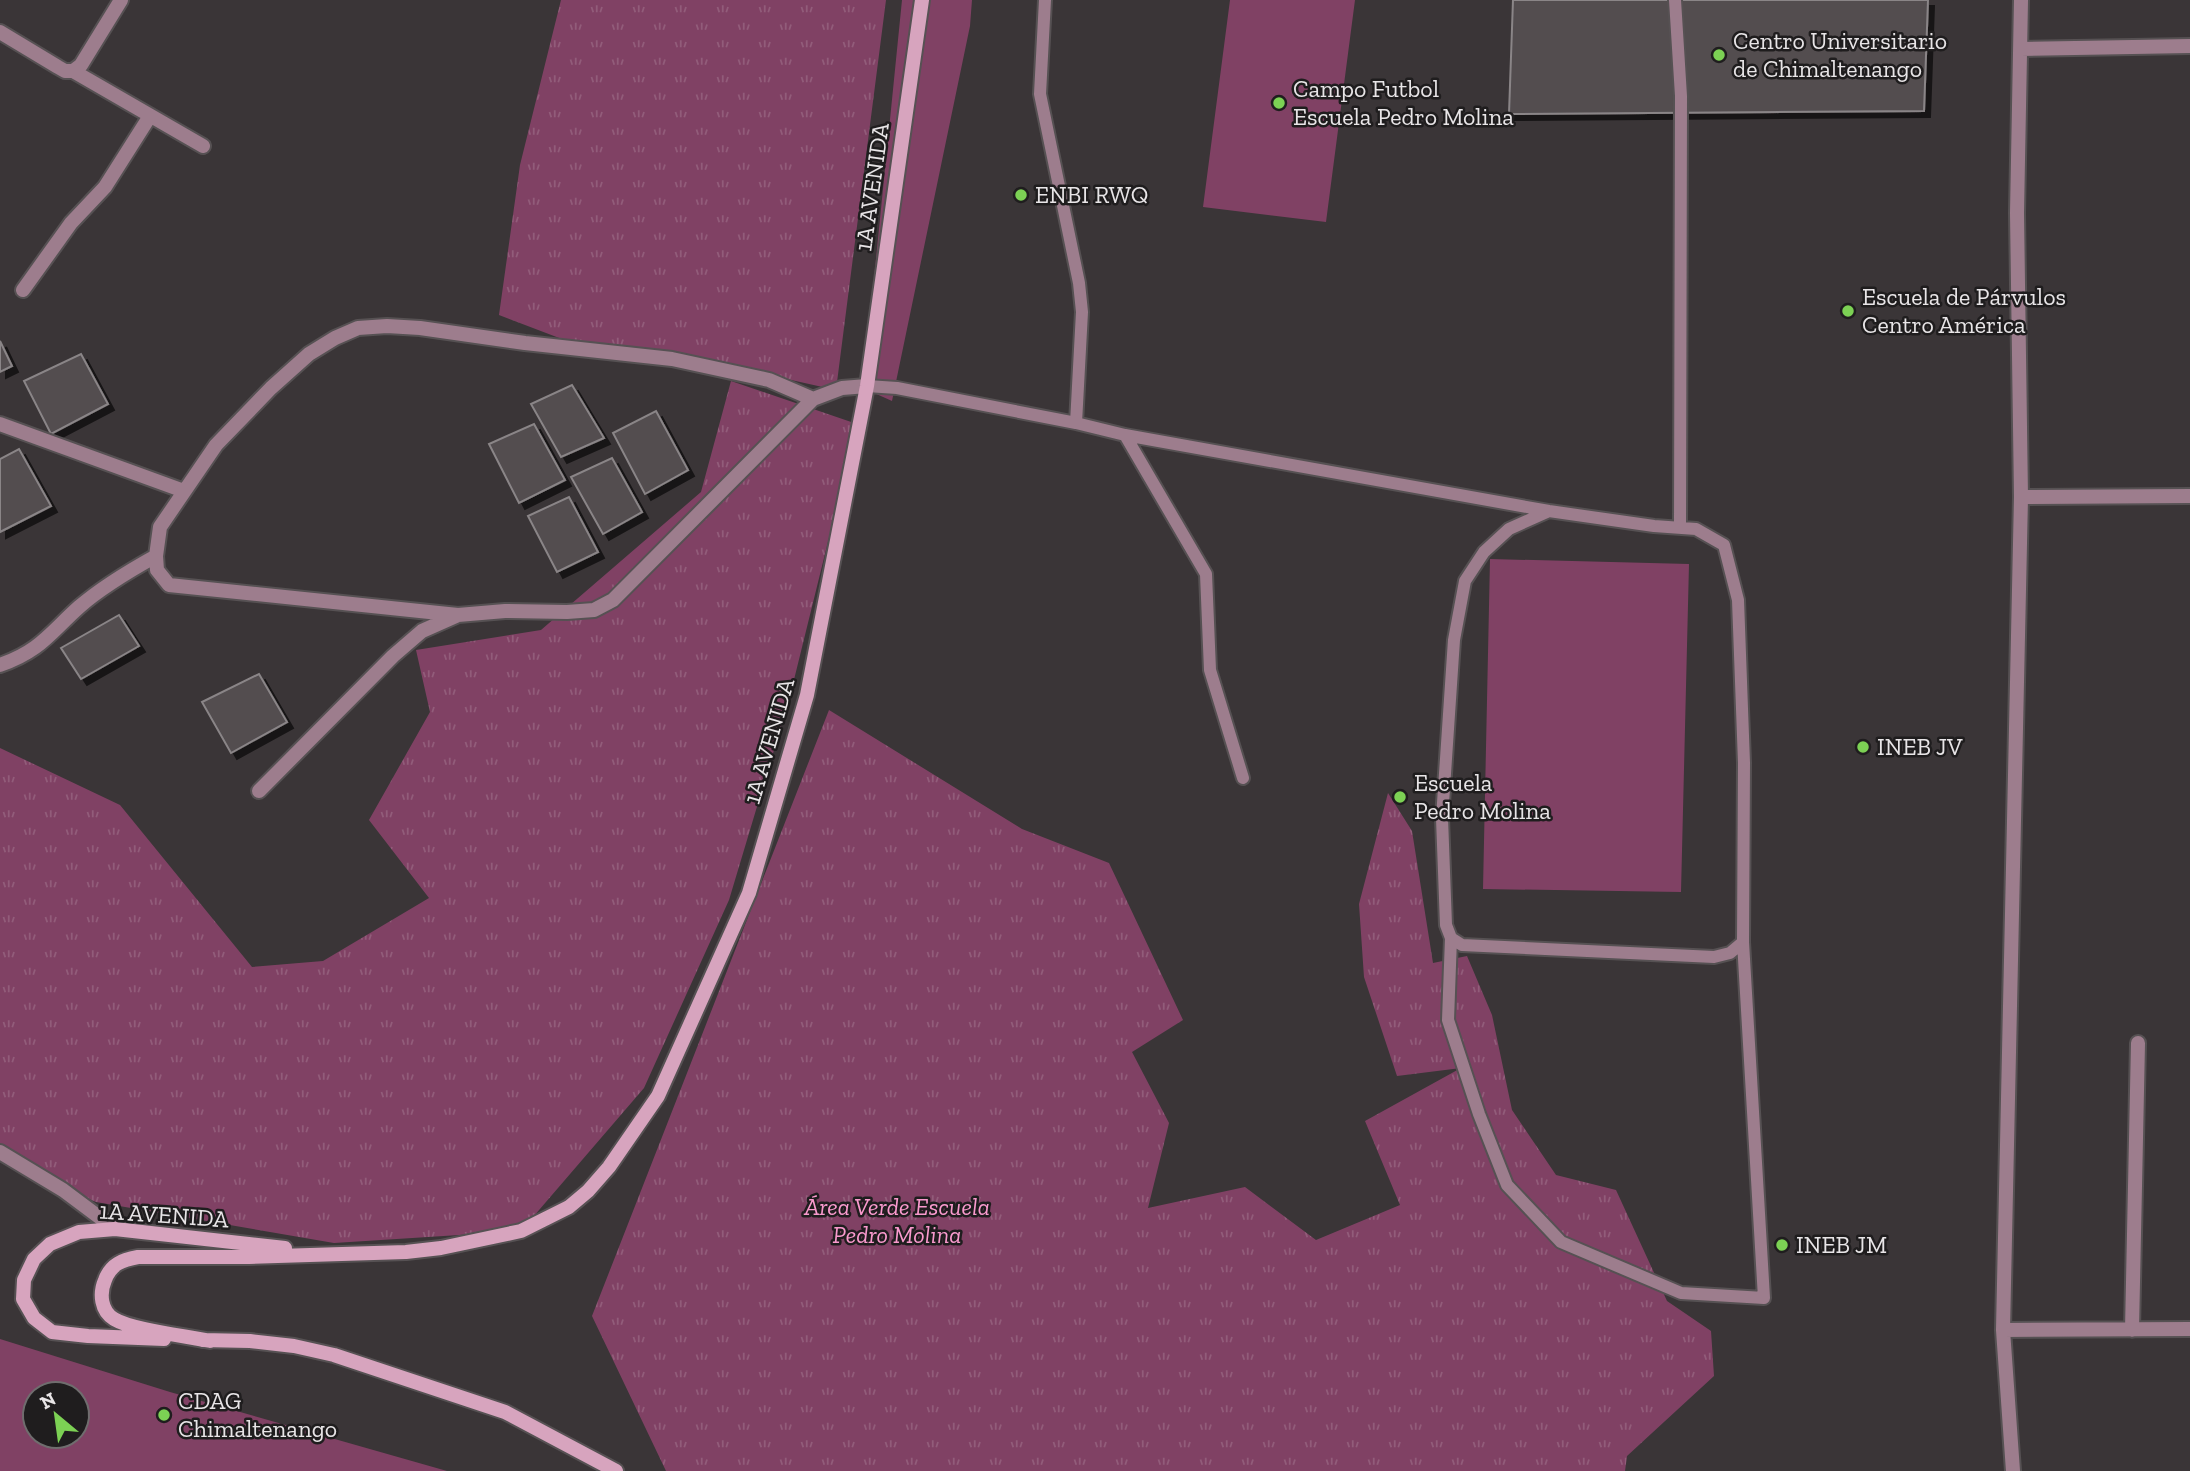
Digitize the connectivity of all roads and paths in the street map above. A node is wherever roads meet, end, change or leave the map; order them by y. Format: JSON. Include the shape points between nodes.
{"nodes":[{"id":1,"x":121,"y":0,"type":"edge"},
{"id":2,"x":922,"y":0,"type":"edge"},
{"id":3,"x":1045,"y":0,"type":"edge"},
{"id":4,"x":1675,"y":0,"type":"edge"},
{"id":5,"x":2021,"y":0,"type":"edge"},
{"id":6,"x":0,"y":32,"type":"edge"},
{"id":7,"x":2190,"y":46,"type":"edge"},
{"id":8,"x":2021,"y":49,"type":"junction"},
{"id":9,"x":73,"y":71,"type":"junction"},
{"id":10,"x":150,"y":116,"type":"junction"},
{"id":11,"x":203,"y":146,"type":"dead end"},
{"id":12,"x":23,"y":290,"type":"dead end"},
{"id":13,"x":867,"y":386,"type":"junction"},
{"id":14,"x":813,"y":399,"type":"junction"},
{"id":15,"x":1076,"y":423,"type":"junction"},
{"id":16,"x":0,"y":424,"type":"edge"},
{"id":17,"x":1125,"y":435,"type":"junction"},
{"id":18,"x":184,"y":491,"type":"junction"},
{"id":19,"x":2190,"y":496,"type":"edge"},
{"id":20,"x":2021,"y":497,"type":"junction"},
{"id":21,"x":1549,"y":511,"type":"junction"},
{"id":22,"x":1679,"y":528,"type":"junction"},
{"id":23,"x":156,"y":556,"type":"junction"},
{"id":24,"x":458,"y":615,"type":"junction"},
{"id":25,"x":0,"y":665,"type":"edge"},
{"id":26,"x":1242,"y":778,"type":"dead end"},
{"id":27,"x":259,"y":791,"type":"dead end"},
{"id":28,"x":1451,"y":938,"type":"junction"},
{"id":29,"x":1743,"y":943,"type":"junction"},
{"id":30,"x":2138,"y":1043,"type":"dead end"},
{"id":31,"x":0,"y":1152,"type":"edge"},
{"id":32,"x":114,"y":1230,"type":"junction"},
{"id":33,"x":334,"y":1254,"type":"junction"},
{"id":34,"x":2003,"y":1329,"type":"junction"},
{"id":35,"x":2190,"y":1329,"type":"edge"},
{"id":36,"x":2132,"y":1330,"type":"junction"},
{"id":37,"x":210,"y":1341,"type":"junction"},
{"id":38,"x":616,"y":1471,"type":"edge"},
{"id":39,"x":2013,"y":1471,"type":"edge"}],
"edges":[{"from":1,"to":9,"type":"street"},
{"from":2,"to":13,"type":"main road","name":"1A AVENIDA"},
{"from":3,"to":15,"type":"lane","via":[[1040,94],[1082,312]]},
{"from":4,"to":22,"type":"lane","via":[[1682,96]]},
{"from":5,"to":8,"type":"street"},
{"from":6,"to":9,"type":"street","via":[[65,71]]},
{"from":7,"to":8,"type":"street"},
{"from":8,"to":20,"type":"street","via":[[2017,213]]},
{"from":9,"to":10,"type":"street"},
{"from":10,"to":11,"type":"street"},
{"from":10,"to":12,"type":"street","via":[[105,187],[71,223]]},
{"from":13,"to":14,"type":"street","via":[[842,388]]},
{"from":13,"to":15,"type":"lane"},
{"from":13,"to":33,"type":"main road","name":"1A AVENIDA","via":[[807,695],[749,893],[658,1096],[588,1191],[541,1222],[521,1231],[441,1248]]},
{"from":14,"to":18,"type":"street","via":[[769,380],[672,359],[420,328],[358,328],[309,354],[271,388],[216,445]]},
{"from":14,"to":24,"type":"street","via":[[613,600],[594,610]]},
{"from":15,"to":17,"type":"lane"},
{"from":16,"to":18,"type":"street"},
{"from":17,"to":21,"type":"lane"},
{"from":17,"to":26,"type":"lane","via":[[1206,574],[1210,670]]},
{"from":18,"to":23,"type":"street","via":[[160,527]]},
{"from":19,"to":20,"type":"street"},
{"from":20,"to":34,"type":"street"},
{"from":21,"to":22,"type":"lane"},
{"from":21,"to":28,"type":"lane","via":[[1509,529],[1483,552],[1465,581],[1454,640],[1441,818],[1446,925]]},
{"from":22,"to":29,"type":"lane","via":[[1696,529],[1724,545],[1738,600],[1744,763]]},
{"from":23,"to":24,"type":"street","via":[[158,570],[169,585]]},
{"from":23,"to":25,"type":"street","via":[[79,607],[23,657]]},
{"from":24,"to":27,"type":"street","via":[[422,631],[393,656]]},
{"from":28,"to":29,"type":"lane","via":[[1462,945],[1714,957]]},
{"from":28,"to":29,"type":"lane","via":[[1448,1020],[1507,1185],[1561,1242],[1681,1293],[1764,1298]]},
{"from":30,"to":36,"type":"street"},
{"from":31,"to":32,"type":"street","via":[[64,1190]]},
{"from":32,"to":33,"type":"main road","name":"1A AVENIDA"},
{"from":32,"to":37,"type":"main road","name":"1A AVENIDA","via":[[79,1231],[50,1244],[34,1259],[24,1280],[23,1299],[34,1318],[52,1332]]},
{"from":33,"to":37,"type":"main road","name":"1A AVENIDA","via":[[138,1257],[113,1266],[107,1274],[102,1301],[116,1320]]},
{"from":34,"to":36,"type":"street"},
{"from":34,"to":39,"type":"street"},
{"from":35,"to":36,"type":"street"},
{"from":37,"to":38,"type":"main road","name":"1A AVENIDA","via":[[250,1341],[334,1355],[505,1412]]}]}
